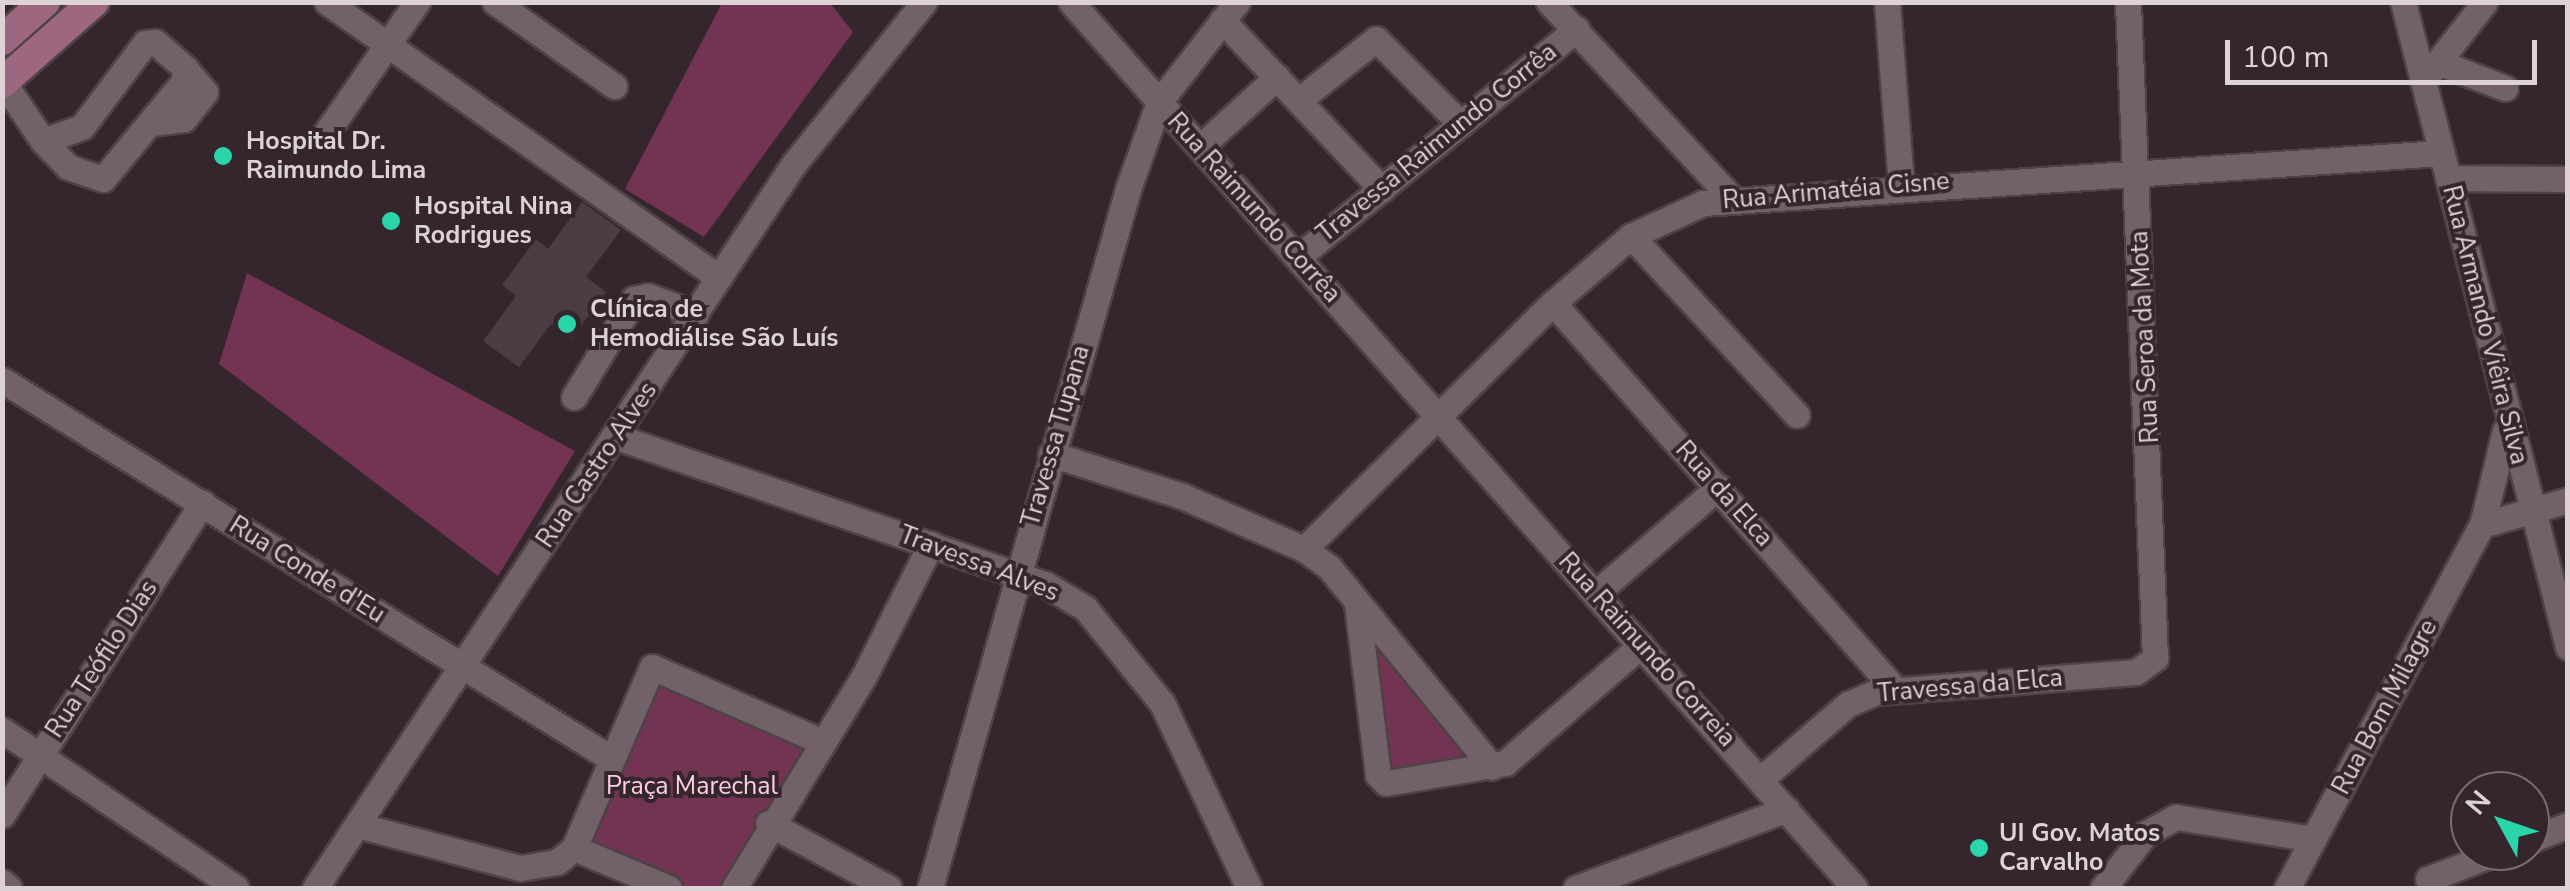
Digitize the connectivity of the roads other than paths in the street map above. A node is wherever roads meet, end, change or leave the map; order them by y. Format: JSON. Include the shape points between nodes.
{"nodes":[{"id":1,"x":45,"y":2,"type":"edge"},
{"id":2,"x":94,"y":2,"type":"edge"},
{"id":3,"x":327,"y":2,"type":"edge"},
{"id":4,"x":417,"y":2,"type":"edge"},
{"id":5,"x":495,"y":2,"type":"edge"},
{"id":6,"x":924,"y":2,"type":"edge"},
{"id":7,"x":1072,"y":2,"type":"edge"},
{"id":8,"x":1550,"y":2,"type":"edge"},
{"id":9,"x":1887,"y":2,"type":"edge"},
{"id":10,"x":2128,"y":2,"type":"edge"},
{"id":11,"x":2403,"y":2,"type":"edge"},
{"id":12,"x":2485,"y":2,"type":"edge"},
{"id":13,"x":1230,"y":11,"type":"edge"},
{"id":14,"x":1577,"y":30,"type":"junction"},
{"id":15,"x":2,"y":40,"type":"edge"},
{"id":16,"x":388,"y":45,"type":"junction"},
{"id":17,"x":2430,"y":71,"type":"junction"},
{"id":18,"x":1277,"y":77,"type":"junction"},
{"id":19,"x":3,"y":82,"type":"edge"},
{"id":20,"x":614,"y":86,"type":"dead end"},
{"id":21,"x":2505,"y":88,"type":"dead end"},
{"id":22,"x":1299,"y":100,"type":"junction"},
{"id":23,"x":1160,"y":102,"type":"junction"},
{"id":24,"x":1461,"y":124,"type":"junction"},
{"id":25,"x":326,"y":133,"type":"dead end"},
{"id":26,"x":43,"y":141,"type":"junction"},
{"id":27,"x":1200,"y":147,"type":"junction"},
{"id":28,"x":2440,"y":153,"type":"junction"},
{"id":29,"x":2136,"y":170,"type":"junction"},
{"id":30,"x":2448,"y":178,"type":"junction"},
{"id":31,"x":2568,"y":179,"type":"edge"},
{"id":32,"x":1901,"y":184,"type":"junction"},
{"id":33,"x":1382,"y":189,"type":"junction"},
{"id":34,"x":1732,"y":198,"type":"junction"},
{"id":35,"x":1638,"y":244,"type":"junction"},
{"id":36,"x":1298,"y":257,"type":"junction"},
{"id":37,"x":718,"y":278,"type":"junction"},
{"id":38,"x":1553,"y":303,"type":"junction"},
{"id":39,"x":696,"y":314,"type":"junction"},
{"id":40,"x":2,"y":380,"type":"edge"},
{"id":41,"x":574,"y":397,"type":"dead end"},
{"id":42,"x":2506,"y":412,"type":"junction"},
{"id":43,"x":1437,"y":414,"type":"junction"},
{"id":44,"x":1797,"y":415,"type":"dead end"},
{"id":45,"x":617,"y":437,"type":"junction"},
{"id":46,"x":1051,"y":454,"type":"junction"},
{"id":47,"x":1718,"y":487,"type":"junction"},
{"id":48,"x":2568,"y":500,"type":"edge"},
{"id":49,"x":202,"y":503,"type":"junction"},
{"id":50,"x":2535,"y":512,"type":"junction"},
{"id":51,"x":2482,"y":525,"type":"junction"},
{"id":52,"x":931,"y":544,"type":"junction"},
{"id":53,"x":1304,"y":549,"type":"junction"},
{"id":54,"x":1016,"y":574,"type":"junction"},
{"id":55,"x":1596,"y":594,"type":"junction"},
{"id":56,"x":1356,"y":602,"type":"junction"},
{"id":57,"x":1641,"y":645,"type":"junction"},
{"id":58,"x":2568,"y":647,"type":"edge"},
{"id":59,"x":462,"y":668,"type":"junction"},
{"id":60,"x":2147,"y":668,"type":"joint"},
{"id":61,"x":1893,"y":687,"type":"junction"},
{"id":62,"x":2,"y":730,"type":"edge"},
{"id":63,"x":823,"y":742,"type":"junction"},
{"id":64,"x":40,"y":755,"type":"junction"},
{"id":65,"x":612,"y":758,"type":"junction"},
{"id":66,"x":1492,"y":766,"type":"junction"},
{"id":67,"x":1761,"y":779,"type":"junction"},
{"id":68,"x":1787,"y":809,"type":"junction"},
{"id":69,"x":2,"y":815,"type":"edge"},
{"id":70,"x":768,"y":823,"type":"junction"},
{"id":71,"x":358,"y":825,"type":"junction"},
{"id":72,"x":2313,"y":839,"type":"junction"},
{"id":73,"x":574,"y":848,"type":"junction"},
{"id":74,"x":2450,"y":870,"type":"edge"},
{"id":75,"x":2428,"y":879,"type":"dead end"},
{"id":76,"x":2,"y":882,"type":"edge"},
{"id":77,"x":9,"y":888,"type":"edge"},
{"id":78,"x":236,"y":888,"type":"edge"},
{"id":79,"x":316,"y":888,"type":"edge"},
{"id":80,"x":669,"y":888,"type":"edge"},
{"id":81,"x":734,"y":888,"type":"edge"},
{"id":82,"x":889,"y":888,"type":"edge"},
{"id":83,"x":930,"y":888,"type":"edge"},
{"id":84,"x":1249,"y":888,"type":"edge"},
{"id":85,"x":1576,"y":888,"type":"edge"},
{"id":86,"x":1855,"y":888,"type":"edge"},
{"id":87,"x":2102,"y":888,"type":"edge"},
{"id":88,"x":2287,"y":888,"type":"edge"}],
"edges":[{"from":1,"to":15,"type":"main road"},
{"from":2,"to":19,"type":"main road"},
{"from":3,"to":16,"type":"street"},
{"from":4,"to":16,"type":"street"},
{"from":5,"to":20,"type":"street"},
{"from":6,"to":37,"type":"street","name":"Rua Castro Alves","via":[[835,106]]},
{"from":7,"to":23,"type":"street","name":"Rua Raimundo Corrêa"},
{"from":8,"to":14,"type":"street"},
{"from":9,"to":32,"type":"street"},
{"from":10,"to":29,"type":"street","name":"Rua Seroa da Mota"},
{"from":11,"to":17,"type":"street","name":"Rua Armando Viêira Silva"},
{"from":12,"to":17,"type":"street"},
{"from":13,"to":18,"type":"street"},
{"from":13,"to":23,"type":"street","name":"Travessa Tupana"},
{"from":14,"to":24,"type":"street","name":"Travessa Raimundo Corrêa"},
{"from":14,"to":34,"type":"street"},
{"from":16,"to":25,"type":"street"},
{"from":16,"to":37,"type":"street"},
{"from":17,"to":21,"type":"street"},
{"from":17,"to":28,"type":"street","name":"Rua Armando Viêira Silva"},
{"from":18,"to":22,"type":"street"},
{"from":18,"to":27,"type":"street"},
{"from":19,"to":26,"type":"street"},
{"from":22,"to":24,"type":"street","via":[[1376,38]]},
{"from":22,"to":33,"type":"street"},
{"from":23,"to":27,"type":"street","name":"Rua Raimundo Corrêa"},
{"from":23,"to":46,"type":"street","name":"Travessa Tupana"},
{"from":24,"to":33,"type":"street","name":"Travessa Raimundo Corrêa"},
{"from":26,"to":26,"type":"street","via":[[86,179],[102,180],[152,123],[184,119],[205,92],[156,42],[145,43],[82,128]]},
{"from":27,"to":36,"type":"street","name":"Rua Raimundo Corrêa"},
{"from":28,"to":29,"type":"street","name":"Rua Arimatéia Cisne"},
{"from":28,"to":30,"type":"street","name":"Rua Armando Viêira Silva"},
{"from":29,"to":32,"type":"street","name":"Rua Arimatéia Cisne"},
{"from":29,"to":60,"type":"street","name":"Rua Seroa da Mota","via":[[2159,636]]},
{"from":30,"to":31,"type":"street"},
{"from":30,"to":42,"type":"street","name":"Rua Armando Viêira Silva"},
{"from":32,"to":34,"type":"street","name":"Rua Arimatéia Cisne"},
{"from":33,"to":36,"type":"street","name":"Travessa Raimundo Corrêa"},
{"from":34,"to":35,"type":"street","name":"Rua Arimatéia Cisne","via":[[1686,209]]},
{"from":35,"to":38,"type":"street","name":"Rua Arimatéia Cisne"},
{"from":35,"to":44,"type":"street"},
{"from":36,"to":43,"type":"street","name":"Rua Raimundo Corrêa"},
{"from":37,"to":39,"type":"street","name":"Rua Castro Alves"},
{"from":38,"to":43,"type":"street","name":"Rua Arimatéia Cisne"},
{"from":38,"to":47,"type":"street","name":"Rua da Elca"},
{"from":39,"to":41,"type":"street","via":[[648,296],[634,299]]},
{"from":39,"to":45,"type":"street","name":"Rua Castro Alves"},
{"from":40,"to":49,"type":"street","name":"Rua Conde d'Eu"},
{"from":42,"to":50,"type":"street","name":"Rua Armando Viêira Silva"},
{"from":42,"to":51,"type":"street","name":"Rua Bom Milagre","via":[[2499,478]]},
{"from":43,"to":53,"type":"street","name":"Rua Arimatéia Cisne"},
{"from":43,"to":55,"type":"street","name":"Rua Raimundo Correia"},
{"from":45,"to":52,"type":"street","name":"Travessa Alves"},
{"from":45,"to":59,"type":"street","name":"Rua Castro Alves"},
{"from":46,"to":53,"type":"street","via":[[1182,496]]},
{"from":46,"to":54,"type":"street","name":"Travessa Tupana"},
{"from":47,"to":55,"type":"street"},
{"from":47,"to":61,"type":"street","name":"Rua da Elca"},
{"from":48,"to":50,"type":"street"},
{"from":49,"to":59,"type":"street","name":"Rua Conde d'Eu"},
{"from":49,"to":64,"type":"street","name":"Rua Teófilo Dias"},
{"from":50,"to":51,"type":"street"},
{"from":50,"to":58,"type":"street","name":"Rua Armando Viêira Silva"},
{"from":51,"to":72,"type":"street","name":"Rua Bom Milagre"},
{"from":52,"to":54,"type":"street","name":"Travessa Alves"},
{"from":52,"to":63,"type":"street"},
{"from":53,"to":56,"type":"street"},
{"from":54,"to":83,"type":"street","name":"Travessa Tupana"},
{"from":54,"to":84,"type":"street","name":"Travessa Alves","via":[[1085,608],[1136,661]]},
{"from":55,"to":57,"type":"street","name":"Rua Raimundo Correia"},
{"from":56,"to":66,"type":"street"},
{"from":56,"to":66,"type":"street","via":[[1381,780]]},
{"from":57,"to":66,"type":"street","via":[[1518,756]]},
{"from":57,"to":67,"type":"street","name":"Rua Raimundo Correia"},
{"from":59,"to":65,"type":"street","name":"Rua Conde d'Eu"},
{"from":59,"to":71,"type":"street","name":"Rua Castro Alves"},
{"from":60,"to":61,"type":"street","name":"Travessa da Elca"},
{"from":61,"to":67,"type":"street","name":"Travessa da Elca","via":[[1848,704]]},
{"from":62,"to":64,"type":"street"},
{"from":63,"to":65,"type":"street","via":[[652,667]]},
{"from":63,"to":70,"type":"street"},
{"from":64,"to":69,"type":"street","name":"Rua Teófilo Dias"},
{"from":64,"to":78,"type":"street"},
{"from":65,"to":73,"type":"street"},
{"from":67,"to":68,"type":"street","name":"Rua Raimundo Correia"},
{"from":68,"to":85,"type":"street"},
{"from":68,"to":86,"type":"street","name":"Rua Raimundo Correia"},
{"from":70,"to":81,"type":"street"},
{"from":70,"to":82,"type":"street"},
{"from":71,"to":73,"type":"street","via":[[520,868],[544,868]]},
{"from":71,"to":79,"type":"street","name":"Rua Castro Alves"},
{"from":72,"to":87,"type":"street","via":[[2176,816],[2144,834]]},
{"from":72,"to":88,"type":"street","name":"Rua Bom Milagre"},
{"from":73,"to":80,"type":"street"},
{"from":74,"to":75,"type":"street"},
{"from":76,"to":77,"type":"street"}]}
